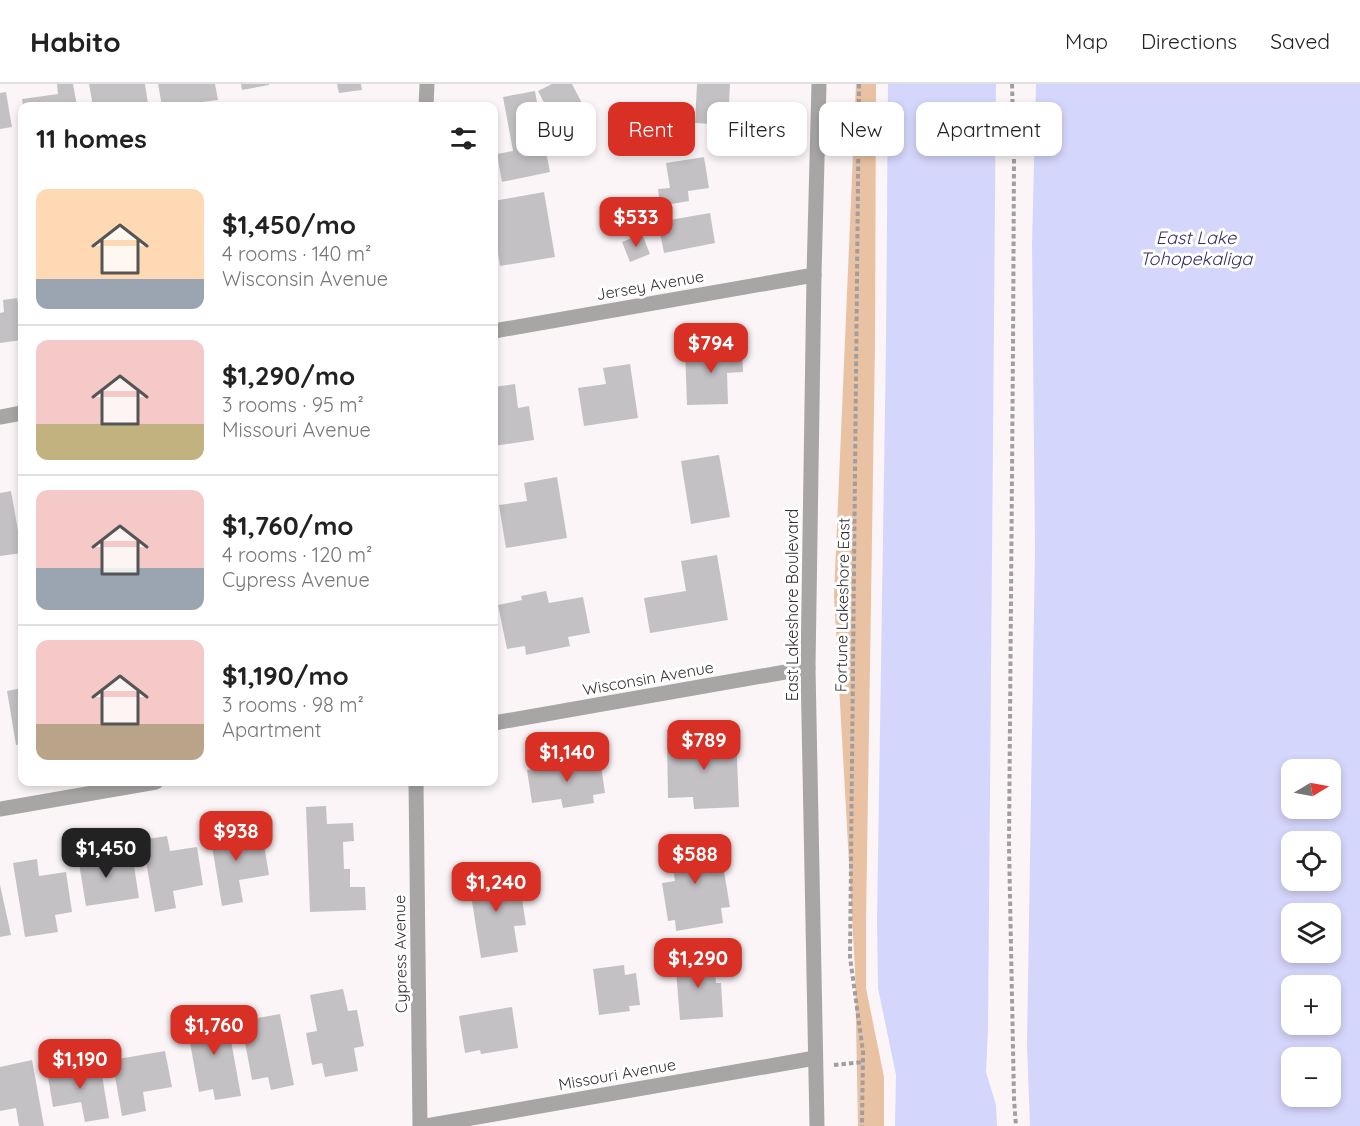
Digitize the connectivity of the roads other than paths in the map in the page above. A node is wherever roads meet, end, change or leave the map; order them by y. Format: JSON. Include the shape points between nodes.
{"nodes":[{"id":1,"x":426,"y":84,"type":"edge"},
{"id":2,"x":819,"y":84,"type":"edge"},
{"id":3,"x":426,"y":102,"type":"edge"},
{"id":4,"x":814,"y":275,"type":"junction"},
{"id":5,"x":498,"y":330,"type":"edge"},
{"id":6,"x":18,"y":414,"type":"edge"},
{"id":7,"x":0,"y":417,"type":"edge"},
{"id":8,"x":808,"y":668,"type":"junction"},
{"id":9,"x":498,"y":722,"type":"edge"},
{"id":10,"x":133,"y":786,"type":"edge"},
{"id":11,"x":416,"y":786,"type":"edge"},
{"id":12,"x":0,"y":809,"type":"edge"},
{"id":13,"x":815,"y":1058,"type":"junction"},
{"id":14,"x":420,"y":1126,"type":"edge"},
{"id":15,"x":426,"y":1126,"type":"edge"},
{"id":16,"x":818,"y":1126,"type":"edge"}],
"edges":[{"from":1,"to":3,"type":"street"},
{"from":2,"to":4,"type":"street","name":"East Lakeshore Boulevard"},
{"from":4,"to":5,"type":"street","name":"Jersey Avenue"},
{"from":4,"to":8,"type":"street","name":"East Lakeshore Boulevard"},
{"from":6,"to":7,"type":"street"},
{"from":8,"to":9,"type":"street","name":"Wisconsin Avenue"},
{"from":8,"to":13,"type":"street","name":"East Lakeshore Boulevard"},
{"from":10,"to":12,"type":"street"},
{"from":11,"to":14,"type":"street","name":"Cypress Avenue"},
{"from":13,"to":15,"type":"street","name":"Missouri Avenue"},
{"from":13,"to":16,"type":"street","name":"East Lakeshore Boulevard"}]}
